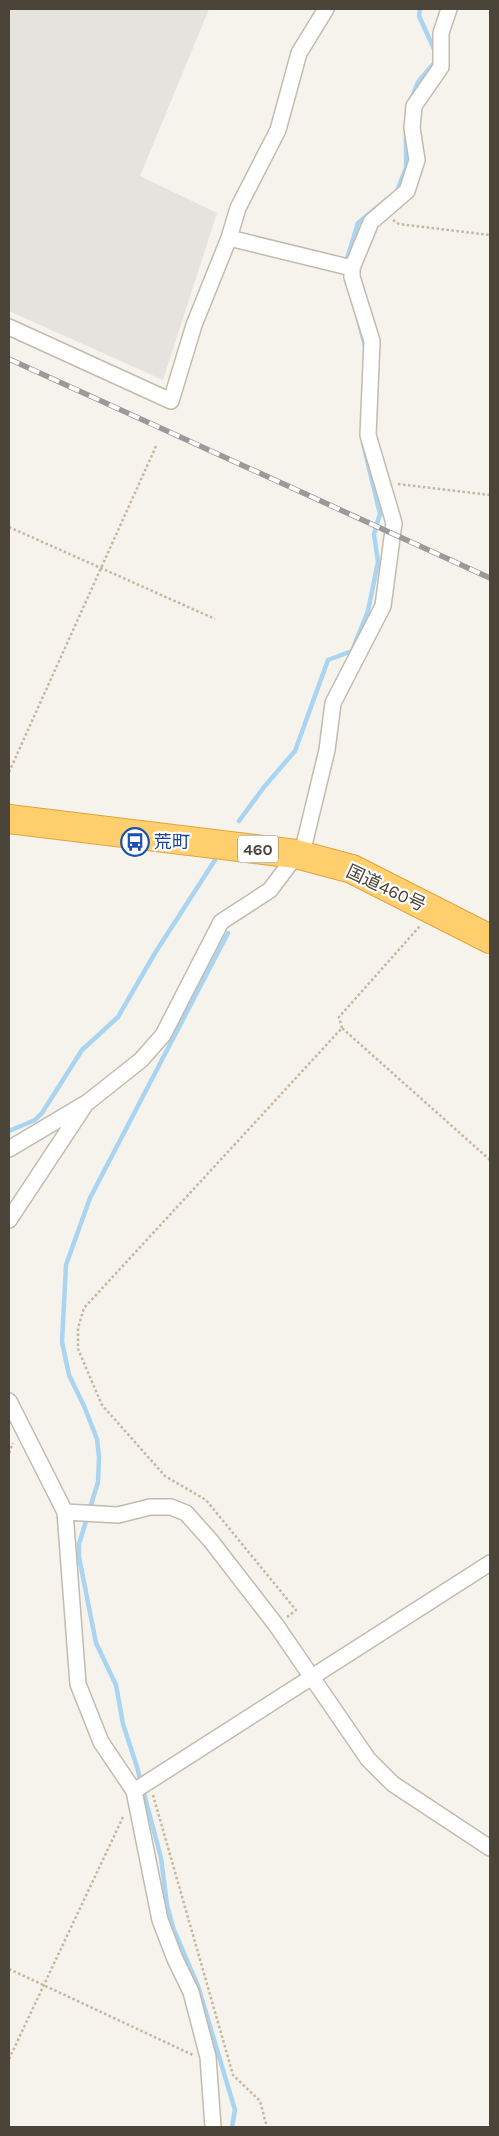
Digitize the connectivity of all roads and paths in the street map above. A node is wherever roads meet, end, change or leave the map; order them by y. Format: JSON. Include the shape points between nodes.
{"nodes":[{"id":1,"x":326,"y":9,"type":"edge"},
{"id":2,"x":449,"y":9,"type":"edge"},
{"id":3,"x":382,"y":214,"type":"junction"},
{"id":4,"x":490,"y":235,"type":"edge"},
{"id":5,"x":229,"y":238,"type":"junction"},
{"id":6,"x":352,"y":268,"type":"junction"},
{"id":7,"x":9,"y":327,"type":"edge"},
{"id":8,"x":157,"y":444,"type":"dead end"},
{"id":9,"x":382,"y":482,"type":"junction"},
{"id":10,"x":490,"y":495,"type":"edge"},
{"id":11,"x":9,"y":527,"type":"edge"},
{"id":12,"x":101,"y":568,"type":"junction"},
{"id":13,"x":215,"y":619,"type":"dead end"},
{"id":14,"x":9,"y":772,"type":"edge"},
{"id":15,"x":9,"y":819,"type":"edge"},
{"id":16,"x":296,"y":854,"type":"junction"},
{"id":17,"x":434,"y":910,"type":"junction"},
{"id":18,"x":490,"y":939,"type":"edge"},
{"id":19,"x":342,"y":1028,"type":"junction"},
{"id":20,"x":88,"y":1102,"type":"junction"},
{"id":21,"x":9,"y":1149,"type":"edge"},
{"id":22,"x":490,"y":1160,"type":"edge"},
{"id":23,"x":9,"y":1220,"type":"edge"},
{"id":24,"x":9,"y":1401,"type":"edge"},
{"id":25,"x":65,"y":1512,"type":"junction"},
{"id":26,"x":490,"y":1562,"type":"edge"},
{"id":27,"x":276,"y":1625,"type":"junction"},
{"id":28,"x":312,"y":1678,"type":"junction"},
{"id":29,"x":149,"y":1782,"type":"junction"},
{"id":30,"x":135,"y":1797,"type":"junction"},
{"id":31,"x":490,"y":1848,"type":"edge"},
{"id":32,"x":9,"y":1969,"type":"edge"},
{"id":33,"x":43,"y":1984,"type":"junction"},
{"id":34,"x":208,"y":2057,"type":"junction"},
{"id":35,"x":9,"y":2059,"type":"edge"},
{"id":36,"x":213,"y":2127,"type":"edge"},
{"id":37,"x":267,"y":2127,"type":"edge"}],
"edges":[{"from":1,"to":5,"type":"street","via":[[299,53],[278,130],[238,208]]},
{"from":2,"to":3,"type":"street","via":[[440,33],[441,68],[414,106],[412,128],[417,160],[407,191]]},
{"from":3,"to":4,"type":"path","via":[[399,224]]},
{"from":3,"to":6,"type":"street","via":[[371,222]]},
{"from":5,"to":6,"type":"street"},
{"from":5,"to":7,"type":"street","via":[[194,325],[171,401]]},
{"from":6,"to":9,"type":"street","via":[[372,341],[368,435]]},
{"from":8,"to":12,"type":"path"},
{"from":9,"to":10,"type":"path"},
{"from":9,"to":16,"type":"street","via":[[394,523],[383,606],[333,703],[327,750],[313,813],[304,845]]},
{"from":11,"to":12,"type":"path"},
{"from":12,"to":13,"type":"path"},
{"from":12,"to":14,"type":"path"},
{"from":15,"to":16,"type":"highway","name":"国道460号","number":"460"},
{"from":16,"to":17,"type":"highway","name":"国道460号","number":"460","via":[[352,869]]},
{"from":16,"to":20,"type":"street","via":[[270,890],[221,922],[163,1035],[141,1060]]},
{"from":17,"to":18,"type":"highway","name":"国道460号","number":"460"},
{"from":17,"to":19,"type":"path","via":[[338,1017]]},
{"from":19,"to":22,"type":"path"},
{"from":19,"to":27,"type":"path","via":[[84,1308],[78,1328],[78,1349],[102,1405],[165,1476],[206,1500],[296,1610]]},
{"from":20,"to":21,"type":"street"},
{"from":20,"to":23,"type":"street"},
{"from":24,"to":25,"type":"street"},
{"from":25,"to":27,"type":"street","via":[[118,1515],[150,1507],[171,1507],[186,1513]]},
{"from":25,"to":30,"type":"street","via":[[78,1684],[101,1742]]},
{"from":26,"to":28,"type":"street"},
{"from":27,"to":28,"type":"street"},
{"from":28,"to":29,"type":"street"},
{"from":28,"to":31,"type":"street","via":[[368,1759],[387,1778]]},
{"from":29,"to":30,"type":"street"},
{"from":29,"to":37,"type":"path","via":[[233,2074],[260,2101]]},
{"from":30,"to":33,"type":"path"},
{"from":30,"to":34,"type":"street","via":[[160,1920],[191,1992]]},
{"from":32,"to":33,"type":"path"},
{"from":33,"to":34,"type":"path","via":[[193,2056]]},
{"from":33,"to":35,"type":"path"},
{"from":34,"to":36,"type":"street"}]}
